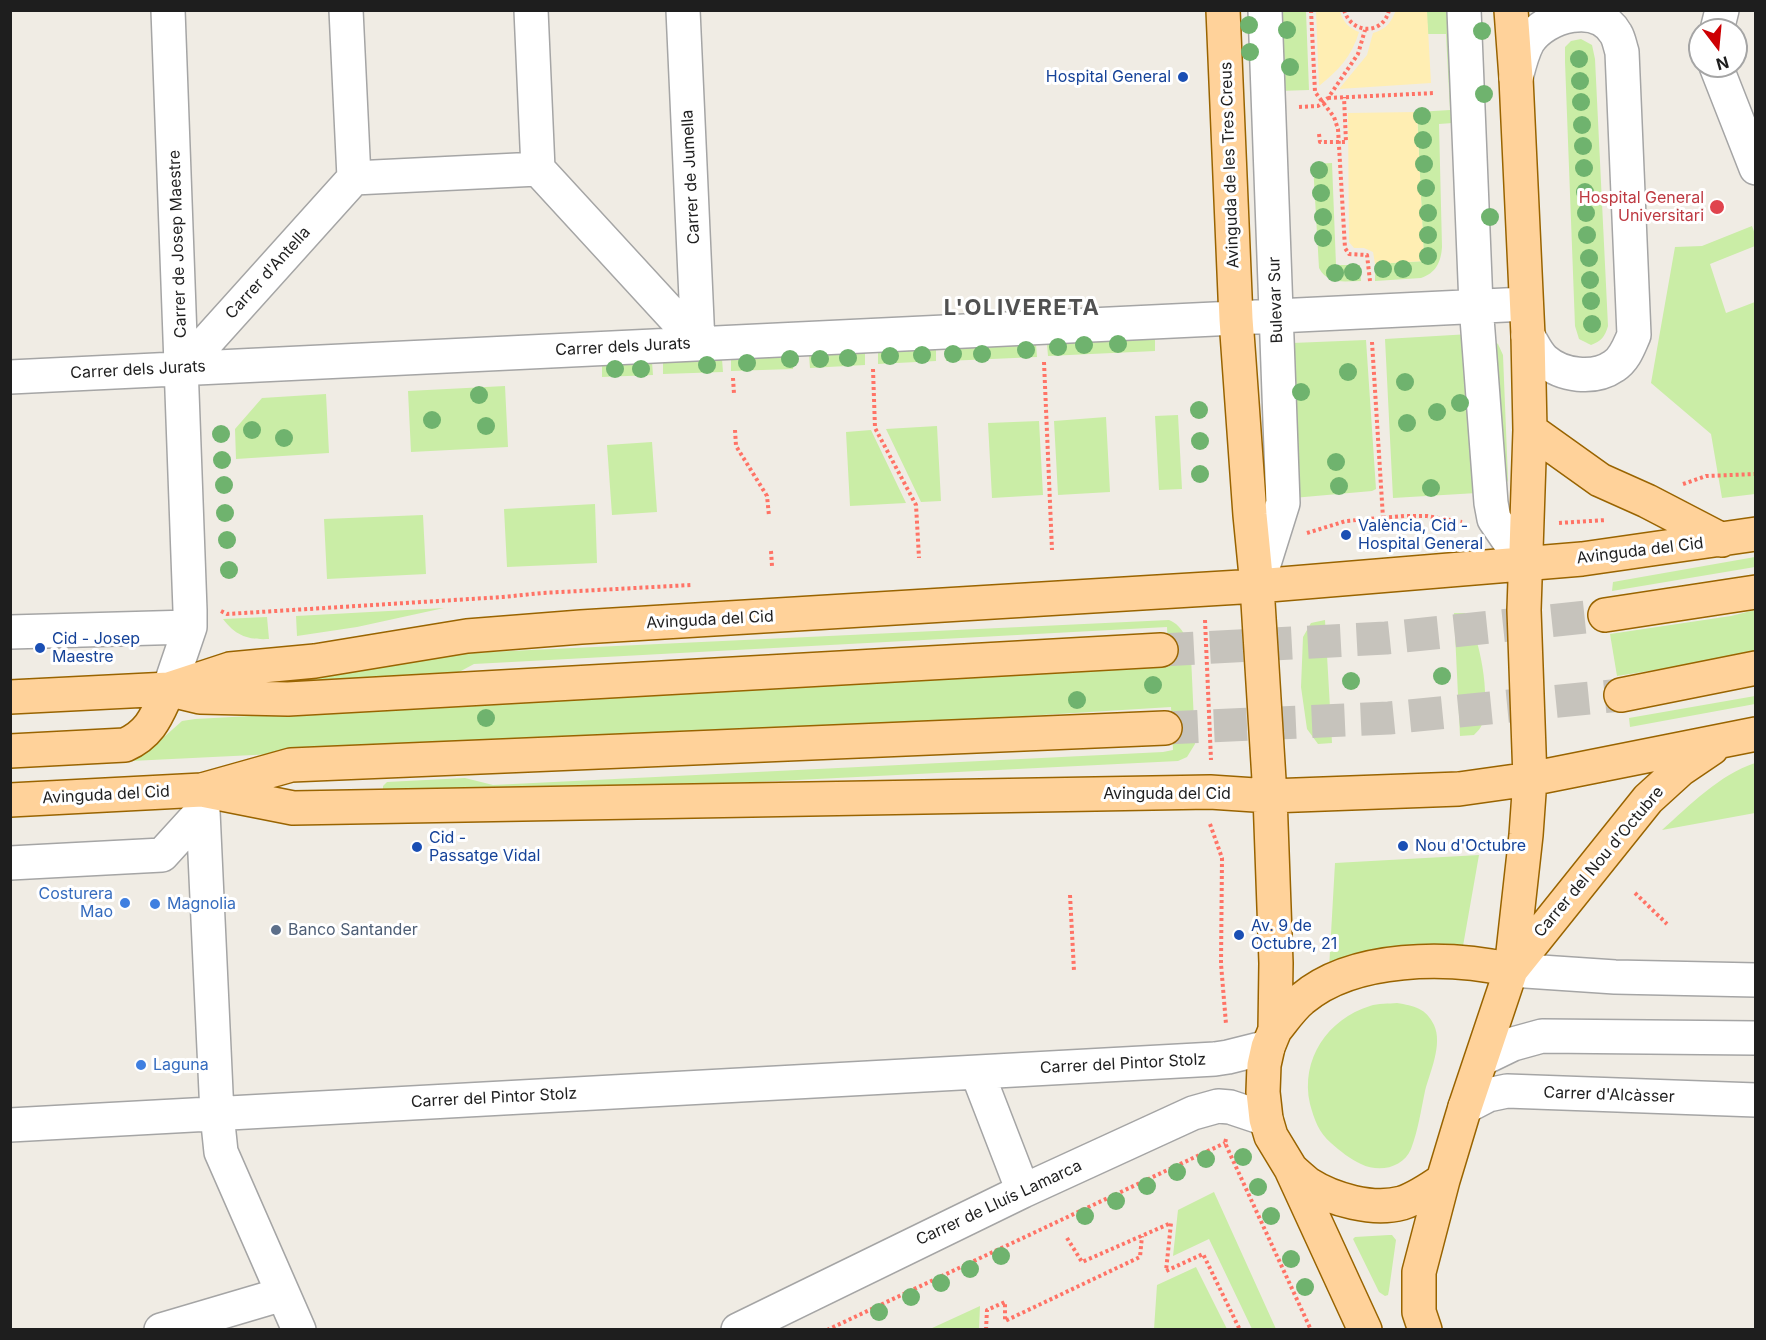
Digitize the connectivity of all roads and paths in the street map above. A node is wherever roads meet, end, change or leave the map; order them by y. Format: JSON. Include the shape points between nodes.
{"nodes":[{"id":1,"x":168,"y":10,"type":"edge"},
{"id":2,"x":346,"y":10,"type":"edge"},
{"id":3,"x":531,"y":10,"type":"edge"},
{"id":4,"x":683,"y":10,"type":"edge"},
{"id":5,"x":1223,"y":10,"type":"edge"},
{"id":6,"x":1265,"y":10,"type":"edge"},
{"id":7,"x":1311,"y":10,"type":"edge"},
{"id":8,"x":1344,"y":10,"type":"edge"},
{"id":9,"x":1389,"y":10,"type":"edge"},
{"id":10,"x":1464,"y":10,"type":"edge"},
{"id":11,"x":1511,"y":10,"type":"edge"},
{"id":12,"x":1365,"y":30,"type":"junction"},
{"id":13,"x":1516,"y":78,"type":"junction"},
{"id":14,"x":1721,"y":78,"type":"edge"},
{"id":15,"x":1441,"y":93,"type":"dead end"},
{"id":16,"x":1344,"y":97,"type":"junction"},
{"id":17,"x":1325,"y":99,"type":"junction"},
{"id":18,"x":1296,"y":107,"type":"dead end"},
{"id":19,"x":1319,"y":135,"type":"dead end"},
{"id":20,"x":1338,"y":142,"type":"junction"},
{"id":21,"x":1755,"y":168,"type":"edge"},
{"id":22,"x":538,"y":169,"type":"junction"},
{"id":23,"x":354,"y":178,"type":"junction"},
{"id":24,"x":1526,"y":304,"type":"junction"},
{"id":25,"x":1476,"y":305,"type":"junction"},
{"id":26,"x":1371,"y":311,"type":"junction"},
{"id":27,"x":1277,"y":317,"type":"junction"},
{"id":28,"x":1236,"y":319,"type":"junction"},
{"id":29,"x":1528,"y":336,"type":"junction"},
{"id":30,"x":698,"y":343,"type":"junction"},
{"id":31,"x":1044,"y":362,"type":"dead end"},
{"id":32,"x":183,"y":368,"type":"junction"},
{"id":33,"x":873,"y":369,"type":"dead end"},
{"id":34,"x":10,"y":376,"type":"edge"},
{"id":35,"x":733,"y":378,"type":"dead end"},
{"id":36,"x":734,"y":394,"type":"dead end"},
{"id":37,"x":735,"y":430,"type":"dead end"},
{"id":38,"x":1530,"y":430,"type":"junction"},
{"id":39,"x":1755,"y":474,"type":"edge"},
{"id":40,"x":1647,"y":501,"type":"junction"},
{"id":41,"x":769,"y":516,"type":"dead end"},
{"id":42,"x":1512,"y":524,"type":"junction"},
{"id":43,"x":1755,"y":534,"type":"edge"},
{"id":44,"x":1722,"y":540,"type":"junction"},
{"id":45,"x":1053,"y":550,"type":"dead end"},
{"id":46,"x":771,"y":551,"type":"dead end"},
{"id":47,"x":919,"y":558,"type":"dead end"},
{"id":48,"x":1524,"y":563,"type":"junction"},
{"id":49,"x":772,"y":566,"type":"dead end"},
{"id":50,"x":1257,"y":586,"type":"junction"},
{"id":51,"x":1755,"y":592,"type":"edge"},
{"id":52,"x":1605,"y":615,"type":"tunnel mouth"},
{"id":53,"x":1205,"y":619,"type":"dead end"},
{"id":54,"x":190,"y":627,"type":"junction"},
{"id":55,"x":10,"y":632,"type":"edge"},
{"id":56,"x":1161,"y":650,"type":"tunnel mouth"},
{"id":57,"x":1755,"y":668,"type":"edge"},
{"id":58,"x":169,"y":689,"type":"junction"},
{"id":59,"x":1622,"y":695,"type":"tunnel mouth"},
{"id":60,"x":10,"y":697,"type":"edge"},
{"id":61,"x":1165,"y":728,"type":"tunnel mouth"},
{"id":62,"x":1745,"y":737,"type":"edge"},
{"id":63,"x":10,"y":751,"type":"edge"},
{"id":64,"x":1211,"y":757,"type":"dead end"},
{"id":65,"x":1530,"y":779,"type":"junction"},
{"id":66,"x":1270,"y":796,"type":"junction"},
{"id":67,"x":10,"y":800,"type":"edge"},
{"id":68,"x":202,"y":800,"type":"junction"},
{"id":69,"x":1209,"y":816,"type":"dead end"},
{"id":70,"x":10,"y":863,"type":"edge"},
{"id":71,"x":1635,"y":893,"type":"dead end"},
{"id":72,"x":1070,"y":895,"type":"dead end"},
{"id":73,"x":1667,"y":924,"type":"dead end"},
{"id":74,"x":1511,"y":970,"type":"junction"},
{"id":75,"x":1074,"y":971,"type":"dead end"},
{"id":76,"x":1755,"y":980,"type":"edge"},
{"id":77,"x":1226,"y":1029,"type":"dead end"},
{"id":78,"x":1755,"y":1038,"type":"edge"},
{"id":79,"x":1272,"y":1039,"type":"junction"},
{"id":80,"x":1482,"y":1059,"type":"junction"},
{"id":81,"x":977,"y":1072,"type":"junction"},
{"id":82,"x":1755,"y":1100,"type":"edge"},
{"id":83,"x":1465,"y":1107,"type":"junction"},
{"id":84,"x":217,"y":1114,"type":"junction"},
{"id":85,"x":1266,"y":1119,"type":"junction"},
{"id":86,"x":10,"y":1125,"type":"edge"},
{"id":87,"x":1291,"y":1168,"type":"junction"},
{"id":88,"x":1443,"y":1180,"type":"junction"},
{"id":89,"x":1023,"y":1191,"type":"junction"},
{"id":90,"x":1142,"y":1236,"type":"junction"},
{"id":91,"x":1067,"y":1238,"type":"dead end"},
{"id":92,"x":283,"y":1294,"type":"junction"},
{"id":93,"x":161,"y":1329,"type":"edge"},
{"id":94,"x":299,"y":1329,"type":"edge"},
{"id":95,"x":738,"y":1329,"type":"edge"},
{"id":96,"x":827,"y":1329,"type":"edge"},
{"id":97,"x":986,"y":1329,"type":"edge"},
{"id":98,"x":1240,"y":1329,"type":"edge"},
{"id":99,"x":1311,"y":1329,"type":"edge"},
{"id":100,"x":1365,"y":1329,"type":"edge"},
{"id":101,"x":1425,"y":1329,"type":"edge"}],
"edges":[{"from":1,"to":32,"type":"street","name":"Carrer de Josep Maestre"},
{"from":2,"to":23,"type":"street"},
{"from":3,"to":22,"type":"street"},
{"from":4,"to":30,"type":"street","name":"Carrer de Jumella"},
{"from":5,"to":28,"type":"main road","name":"Avinguda de les Tres Creus"},
{"from":6,"to":27,"type":"street","name":"Bulevar Sur"},
{"from":7,"to":17,"type":"path","via":[[1315,92]]},
{"from":8,"to":12,"type":"path","via":[[1351,23]]},
{"from":9,"to":12,"type":"path","via":[[1379,26]]},
{"from":10,"to":25,"type":"street"},
{"from":11,"to":13,"type":"main road"},
{"from":12,"to":17,"type":"path","via":[[1358,54]]},
{"from":13,"to":24,"type":"main road"},
{"from":13,"to":29,"type":"street","via":[[1529,40],[1560,18],[1578,14],[1601,19],[1615,32],[1622,52],[1634,335],[1626,355],[1615,366],[1596,374],[1554,368],[1542,359]]},
{"from":14,"to":21,"type":"street"},
{"from":15,"to":16,"type":"path"},
{"from":16,"to":17,"type":"path"},
{"from":16,"to":20,"type":"path","via":[[1346,142]]},
{"from":17,"to":18,"type":"path","via":[[1318,106]]},
{"from":17,"to":20,"type":"path","via":[[1338,129]]},
{"from":19,"to":20,"type":"path","via":[[1320,142]]},
{"from":20,"to":26,"type":"path","via":[[1345,248],[1349,254],[1367,255]]},
{"from":22,"to":23,"type":"street"},
{"from":22,"to":30,"type":"street"},
{"from":23,"to":32,"type":"street","name":"Carrer d'Antella"},
{"from":24,"to":25,"type":"street"},
{"from":24,"to":29,"type":"main road"},
{"from":25,"to":26,"type":"street"},
{"from":25,"to":42,"type":"street","via":[[1491,503],[1494,519]]},
{"from":26,"to":27,"type":"street"},
{"from":26,"to":42,"type":"path","via":[[1383,518],[1427,516],[1479,526]]},
{"from":27,"to":28,"type":"street"},
{"from":27,"to":50,"type":"street","name":"Bulevar Sur","via":[[1283,503]]},
{"from":28,"to":30,"type":"street","name":"Carrer dels Jurats"},
{"from":28,"to":50,"type":"main road","name":"Avinguda de les Tres Creus"},
{"from":29,"to":38,"type":"main road"},
{"from":30,"to":32,"type":"street","name":"Carrer dels Jurats"},
{"from":31,"to":45,"type":"path"},
{"from":32,"to":34,"type":"street","name":"Carrer dels Jurats"},
{"from":32,"to":54,"type":"street","name":"Carrer de Josep Maestre"},
{"from":33,"to":47,"type":"path","via":[[875,428],[916,505]]},
{"from":35,"to":36,"type":"path"},
{"from":37,"to":41,"type":"path","via":[[736,446],[767,496]]},
{"from":38,"to":40,"type":"main road","via":[[1600,480]]},
{"from":38,"to":42,"type":"main road"},
{"from":39,"to":40,"type":"path","via":[[1706,476]]},
{"from":40,"to":42,"type":"path","via":[[1605,520]]},
{"from":40,"to":44,"type":"main road"},
{"from":42,"to":48,"type":"main road"},
{"from":43,"to":44,"type":"main road","name":"Avinguda del Cid"},
{"from":44,"to":48,"type":"main road","name":"Avinguda del Cid"},
{"from":46,"to":49,"type":"path"},
{"from":48,"to":50,"type":"main road","name":"Avinguda del Cid"},
{"from":48,"to":65,"type":"main road"},
{"from":50,"to":58,"type":"main road","name":"Avinguda del Cid","via":[[467,636],[315,661],[230,669]]},
{"from":50,"to":66,"type":"main road"},
{"from":51,"to":52,"type":"main road"},
{"from":53,"to":64,"type":"path"},
{"from":54,"to":55,"type":"street"},
{"from":54,"to":58,"type":"street","name":"Carrer de Josep Maestre"},
{"from":56,"to":58,"type":"main road","name":"Avinguda del Cid","via":[[288,699],[200,697]]},
{"from":57,"to":59,"type":"main road"},
{"from":58,"to":60,"type":"main road","name":"Avinguda del Cid"},
{"from":58,"to":63,"type":"main road","via":[[146,732],[124,745]]},
{"from":61,"to":68,"type":"main road","name":"Avinguda del Cid","via":[[291,765]]},
{"from":62,"to":65,"type":"main road","name":"Avinguda del Cid"},
{"from":62,"to":74,"type":"main road","name":"Carrer del Nou d'Octubre","via":[[1681,769],[1648,799]]},
{"from":65,"to":66,"type":"main road","name":"Avinguda del Cid","via":[[1459,789]]},
{"from":65,"to":74,"type":"main road","name":"Carrer del Nou d'Octubre"},
{"from":66,"to":68,"type":"main road","name":"Avinguda del Cid","via":[[1210,792],[293,808]]},
{"from":66,"to":79,"type":"main road","via":[[1276,963]]},
{"from":67,"to":68,"type":"main road","name":"Avinguda del Cid"},
{"from":68,"to":70,"type":"street","via":[[162,855]]},
{"from":68,"to":84,"type":"street"},
{"from":69,"to":77,"type":"path","via":[[1222,858],[1221,964]]},
{"from":71,"to":73,"type":"path"},
{"from":72,"to":75,"type":"path"},
{"from":74,"to":76,"type":"street"},
{"from":74,"to":79,"type":"main road","via":[[1444,960],[1401,963],[1359,972],[1320,987],[1302,999]]},
{"from":74,"to":80,"type":"main road","name":"Carrer del Nou d'Octubre"},
{"from":78,"to":80,"type":"street","via":[[1542,1036]]},
{"from":79,"to":81,"type":"street","name":"Carrer del Pintor Stolz","via":[[1228,1058]]},
{"from":79,"to":85,"type":"main road","via":[[1264,1065]]},
{"from":80,"to":83,"type":"main road","name":"Carrer del Nou d'Octubre"},
{"from":81,"to":84,"type":"street","name":"Carrer del Pintor Stolz"},
{"from":81,"to":89,"type":"street"},
{"from":82,"to":83,"type":"street","name":"Carrer d'Alcàsser","via":[[1507,1091],[1488,1095]]},
{"from":83,"to":88,"type":"main road","name":"Carrer del Nou d'Octubre"},
{"from":84,"to":86,"type":"street","name":"Carrer del Pintor Stolz"},
{"from":84,"to":92,"type":"street","via":[[221,1152]]},
{"from":85,"to":87,"type":"main road","via":[[1271,1136]]},
{"from":85,"to":89,"type":"street","name":"Carrer de Lluís Lamarca","via":[[1218,1106],[1193,1113]]},
{"from":87,"to":88,"type":"main road","via":[[1321,1191],[1384,1206],[1426,1193]]},
{"from":87,"to":100,"type":"main road"},
{"from":88,"to":101,"type":"main road","name":"Carrer del Nou d'Octubre","via":[[1419,1272],[1419,1312]]},
{"from":89,"to":95,"type":"street","name":"Carrer de Lluís Lamarca"},
{"from":90,"to":91,"type":"path","via":[[1082,1262]]},
{"from":90,"to":97,"type":"path","via":[[1140,1257],[1005,1321],[1005,1302],[987,1310]]},
{"from":90,"to":98,"type":"path","via":[[1171,1223],[1166,1271],[1203,1254]]},
{"from":92,"to":93,"type":"street"},
{"from":92,"to":94,"type":"street"},
{"from":96,"to":99,"type":"path","via":[[1225,1143]]}]}
